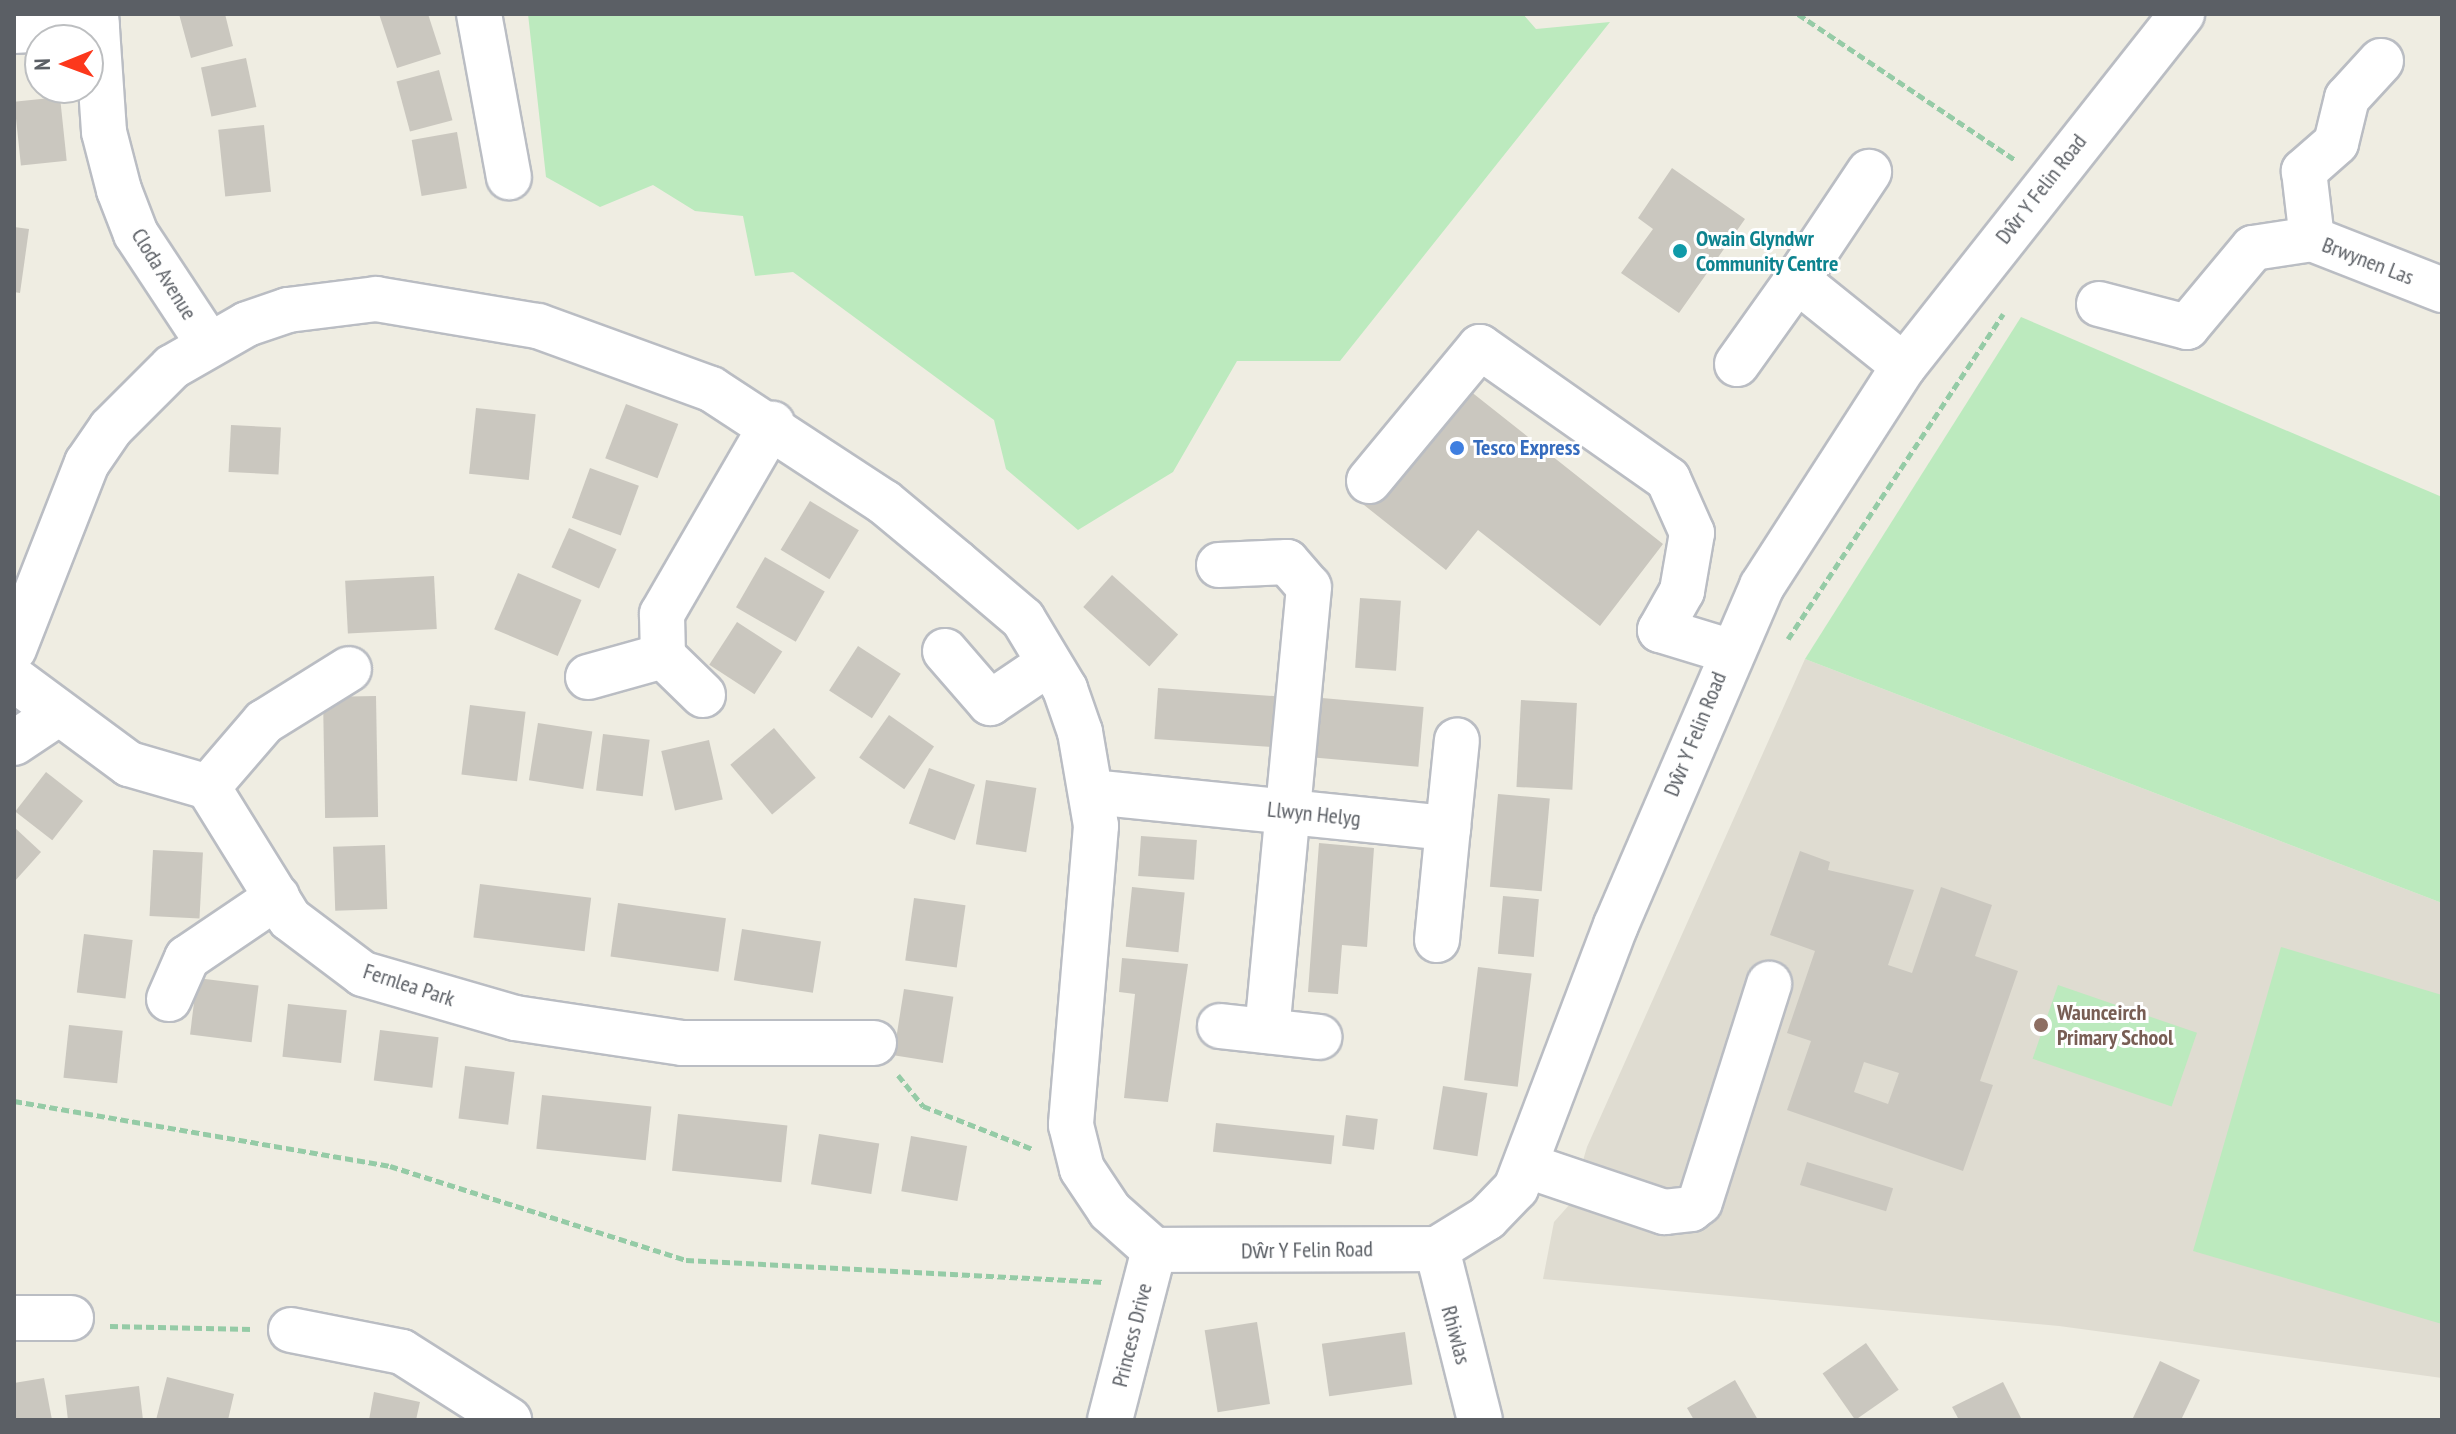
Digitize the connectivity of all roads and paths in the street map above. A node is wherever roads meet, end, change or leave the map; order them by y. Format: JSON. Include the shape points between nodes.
{"nodes":[{"id":1,"x":479,"y":14,"type":"edge"},
{"id":2,"x":1798,"y":14,"type":"edge"},
{"id":3,"x":2182,"y":14,"type":"edge"},
{"id":4,"x":96,"y":20,"type":"edge"},
{"id":5,"x":14,"y":31,"type":"edge"},
{"id":6,"x":2381,"y":61,"type":"dead end"},
{"id":7,"x":1869,"y":172,"type":"dead end"},
{"id":8,"x":509,"y":177,"type":"dead end"},
{"id":9,"x":2046,"y":180,"type":"junction"},
{"id":10,"x":2312,"y":239,"type":"junction"},
{"id":11,"x":1797,"y":280,"type":"junction"},
{"id":12,"x":2442,"y":290,"type":"edge"},
{"id":13,"x":2099,"y":304,"type":"dead end"},
{"id":14,"x":2006,"y":308,"type":"dead end"},
{"id":15,"x":208,"y":343,"type":"junction"},
{"id":16,"x":1737,"y":364,"type":"dead end"},
{"id":17,"x":1904,"y":366,"type":"junction"},
{"id":18,"x":772,"y":424,"type":"junction"},
{"id":19,"x":1369,"y":481,"type":"dead end"},
{"id":20,"x":1219,"y":565,"type":"dead end"},
{"id":21,"x":14,"y":649,"type":"edge"},
{"id":22,"x":945,"y":651,"type":"dead end"},
{"id":23,"x":1729,"y":651,"type":"junction"},
{"id":24,"x":663,"y":656,"type":"junction"},
{"id":25,"x":1780,"y":656,"type":"dead end"},
{"id":26,"x":1049,"y":663,"type":"junction"},
{"id":27,"x":349,"y":669,"type":"dead end"},
{"id":28,"x":588,"y":677,"type":"dead end"},
{"id":29,"x":14,"y":679,"type":"edge"},
{"id":30,"x":703,"y":695,"type":"dead end"},
{"id":31,"x":56,"y":715,"type":"junction"},
{"id":32,"x":1457,"y":740,"type":"dead end"},
{"id":33,"x":14,"y":743,"type":"edge"},
{"id":34,"x":208,"y":787,"type":"junction"},
{"id":35,"x":1093,"y":792,"type":"junction"},
{"id":36,"x":1287,"y":811,"type":"junction"},
{"id":37,"x":1448,"y":828,"type":"junction"},
{"id":38,"x":277,"y":897,"type":"junction"},
{"id":39,"x":1437,"y":940,"type":"dead end"},
{"id":40,"x":1769,"y":984,"type":"dead end"},
{"id":41,"x":169,"y":999,"type":"dead end"},
{"id":42,"x":1220,"y":1026,"type":"dead end"},
{"id":43,"x":1267,"y":1031,"type":"junction"},
{"id":44,"x":1319,"y":1037,"type":"dead end"},
{"id":45,"x":874,"y":1043,"type":"joint"},
{"id":46,"x":14,"y":1101,"type":"edge"},
{"id":47,"x":1528,"y":1166,"type":"junction"},
{"id":48,"x":1082,"y":1169,"type":"junction"},
{"id":49,"x":1437,"y":1249,"type":"junction"},
{"id":50,"x":1149,"y":1267,"type":"junction"},
{"id":51,"x":14,"y":1318,"type":"edge"},
{"id":52,"x":71,"y":1318,"type":"joint"},
{"id":53,"x":291,"y":1330,"type":"joint"},
{"id":54,"x":509,"y":1420,"type":"edge"},
{"id":55,"x":1110,"y":1420,"type":"edge"},
{"id":56,"x":1480,"y":1420,"type":"edge"}],
"edges":[{"from":1,"to":8,"type":"street"},
{"from":2,"to":9,"type":"path"},
{"from":3,"to":9,"type":"street","name":"Dŵr Y Felin Road"},
{"from":4,"to":5,"type":"street"},
{"from":4,"to":15,"type":"street","name":"Cloda Avenue","via":[[104,132],[119,190],[136,234]]},
{"from":6,"to":10,"type":"street","name":"Brwynen Las","via":[[2347,98],[2336,143],[2304,171]]},
{"from":7,"to":11,"type":"street"},
{"from":9,"to":17,"type":"street","name":"Dŵr Y Felin Road"},
{"from":10,"to":12,"type":"street","name":"Brwynen Las"},
{"from":10,"to":13,"type":"street","via":[[2253,248],[2187,327]]},
{"from":11,"to":16,"type":"street"},
{"from":11,"to":17,"type":"street"},
{"from":14,"to":25,"type":"path"},
{"from":15,"to":18,"type":"street","via":[[288,310],[376,299],[538,326],[711,389]]},
{"from":15,"to":21,"type":"street","via":[[139,395],[87,463]]},
{"from":17,"to":23,"type":"street","name":"Dŵr Y Felin Road","via":[[1762,586]]},
{"from":18,"to":24,"type":"street","via":[[662,614]]},
{"from":18,"to":26,"type":"street","via":[[968,571],[1023,619]]},
{"from":19,"to":23,"type":"street","via":[[1480,347],[1668,479],[1692,533],[1682,591],[1660,630]]},
{"from":20,"to":36,"type":"street","via":[[1287,562],[1309,587]]},
{"from":22,"to":26,"type":"street","via":[[990,703]]},
{"from":23,"to":47,"type":"street","name":"Dŵr Y Felin Road","via":[[1616,925]]},
{"from":24,"to":28,"type":"street"},
{"from":24,"to":30,"type":"street"},
{"from":26,"to":35,"type":"street","via":[[1080,732]]},
{"from":27,"to":34,"type":"street","via":[[264,722]]},
{"from":29,"to":31,"type":"street"},
{"from":31,"to":33,"type":"street"},
{"from":31,"to":34,"type":"street","via":[[129,764]]},
{"from":32,"to":37,"type":"street"},
{"from":34,"to":38,"type":"street","name":"Fernlea Park"},
{"from":35,"to":36,"type":"street","name":"Llwyn Helyg"},
{"from":35,"to":48,"type":"street","via":[[1093,862],[1071,1089]]},
{"from":36,"to":37,"type":"street","name":"Llwyn Helyg"},
{"from":36,"to":43,"type":"street"},
{"from":37,"to":39,"type":"street"},
{"from":38,"to":41,"type":"street","via":[[187,958]]},
{"from":38,"to":45,"type":"street","name":"Fernlea Park","via":[[290,919],[363,974],[515,1018],[682,1043]]},
{"from":40,"to":47,"type":"street","via":[[1700,1202],[1691,1209],[1664,1212]]},
{"from":42,"to":43,"type":"street"},
{"from":43,"to":44,"type":"street"},
{"from":45,"to":48,"type":"path","via":[[923,1106]]},
{"from":46,"to":50,"type":"path","via":[[390,1166],[686,1260]]},
{"from":47,"to":49,"type":"street","name":"Dŵr Y Felin Road","via":[[1487,1218]]},
{"from":48,"to":50,"type":"street"},
{"from":49,"to":50,"type":"street","name":"Dŵr Y Felin Road"},
{"from":49,"to":56,"type":"street","name":"Rhiwlas"},
{"from":50,"to":55,"type":"street","name":"Princess Drive"},
{"from":51,"to":52,"type":"street"},
{"from":52,"to":53,"type":"path","via":[[84,1325]]},
{"from":53,"to":54,"type":"street","via":[[402,1352]]}]}
